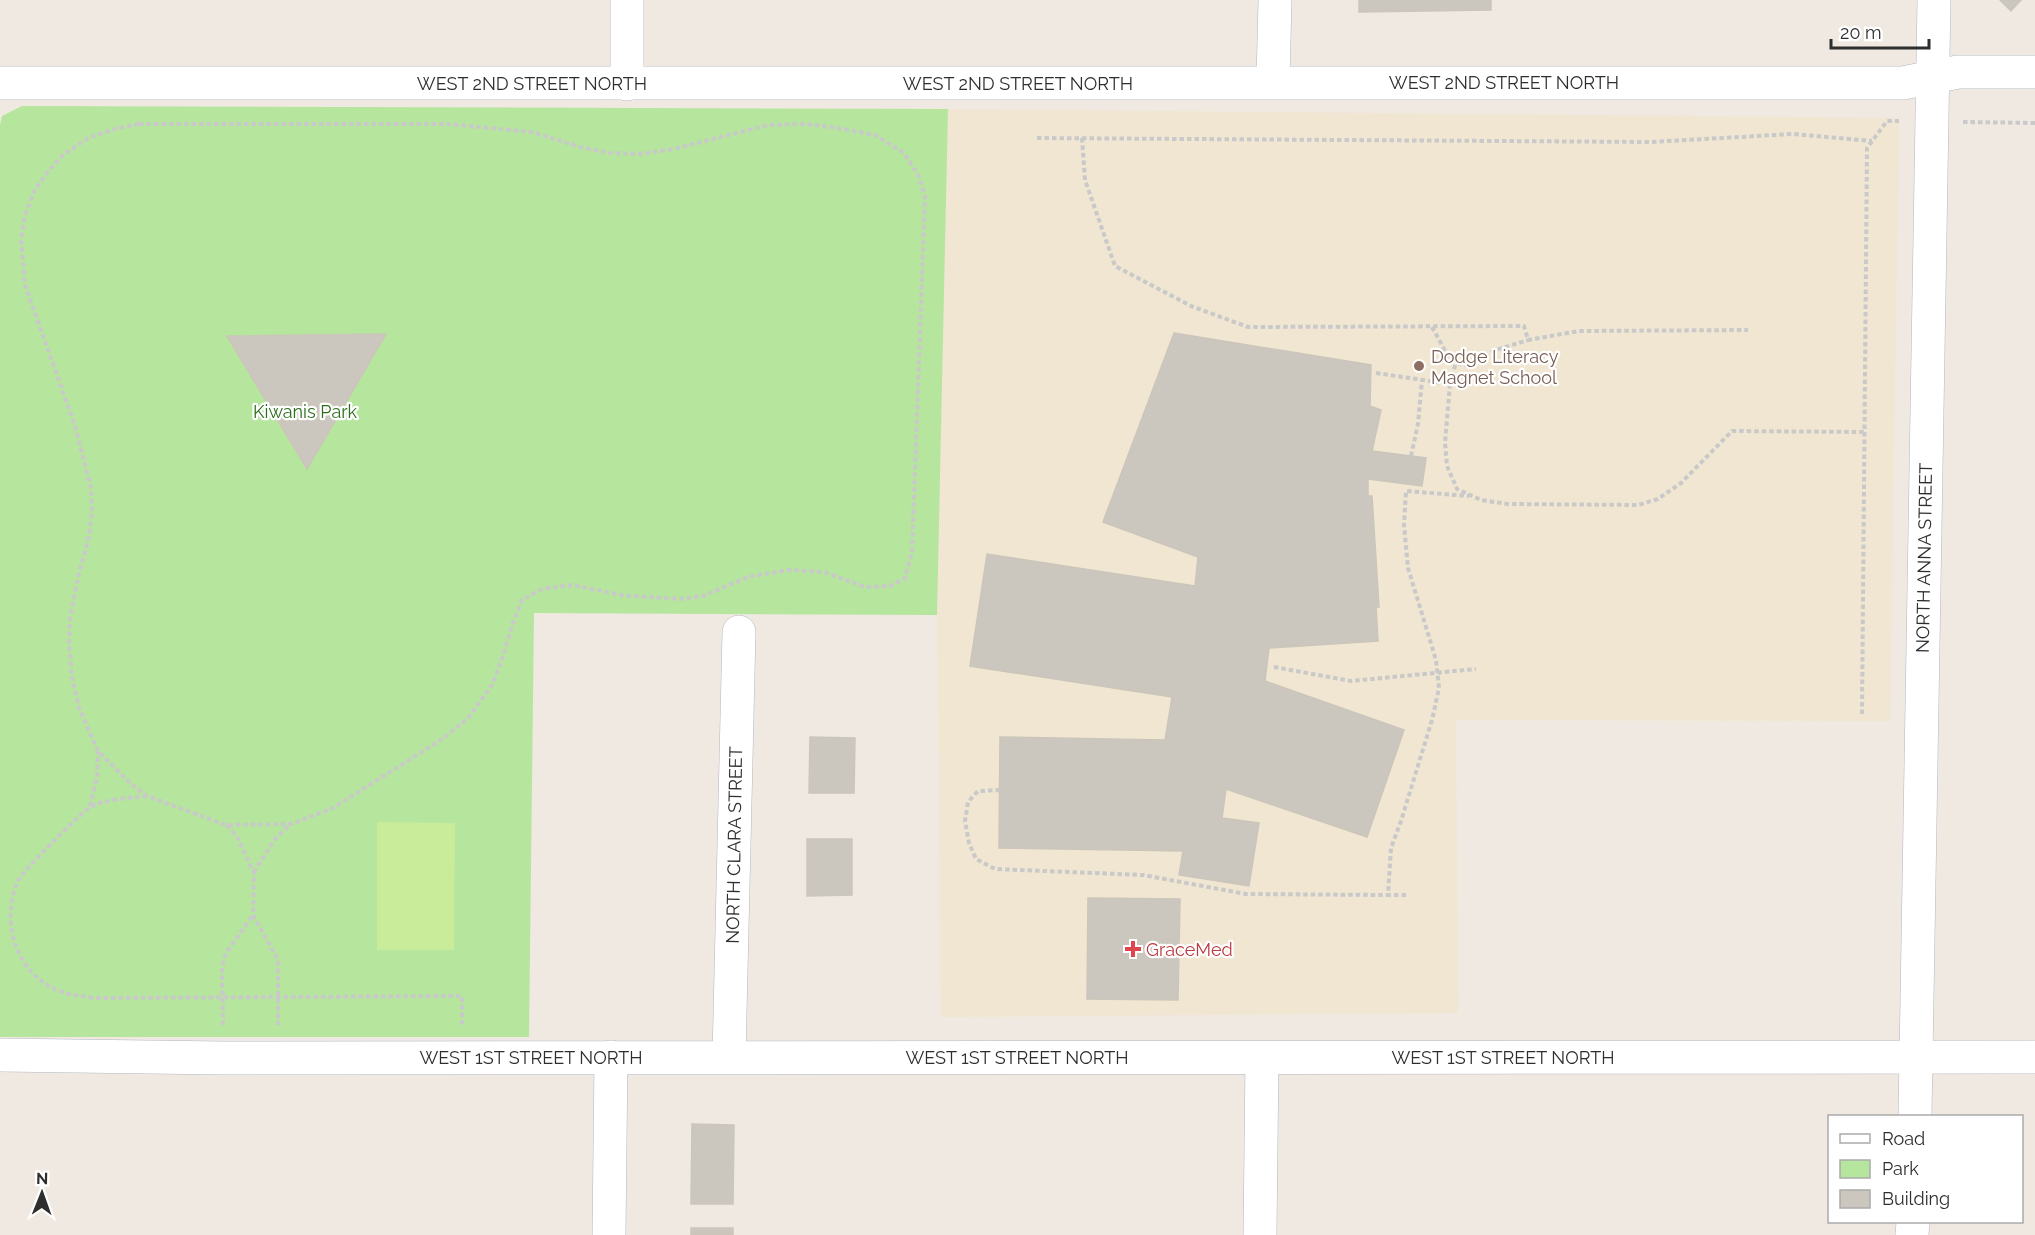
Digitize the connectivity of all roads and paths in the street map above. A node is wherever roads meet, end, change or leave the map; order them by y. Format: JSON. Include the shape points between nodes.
{"nodes":[{"id":1,"x":627,"y":0,"type":"edge"},
{"id":2,"x":1275,"y":0,"type":"edge"},
{"id":3,"x":1934,"y":0,"type":"edge"},
{"id":4,"x":2035,"y":72,"type":"edge"},
{"id":5,"x":1933,"y":77,"type":"junction"},
{"id":6,"x":0,"y":82,"type":"edge"},
{"id":7,"x":1273,"y":82,"type":"junction"},
{"id":8,"x":627,"y":84,"type":"junction"},
{"id":9,"x":1932,"y":122,"type":"junction"},
{"id":10,"x":2035,"y":123,"type":"edge"},
{"id":11,"x":1037,"y":138,"type":"dead end"},
{"id":12,"x":1082,"y":138,"type":"junction"},
{"id":13,"x":1872,"y":141,"type":"junction"},
{"id":14,"x":1431,"y":326,"type":"junction"},
{"id":15,"x":1748,"y":330,"type":"dead end"},
{"id":16,"x":1528,"y":340,"type":"junction"},
{"id":17,"x":1456,"y":362,"type":"junction"},
{"id":18,"x":1376,"y":373,"type":"dead end"},
{"id":19,"x":1422,"y":380,"type":"junction"},
{"id":20,"x":1450,"y":384,"type":"junction"},
{"id":21,"x":1864,"y":432,"type":"junction"},
{"id":22,"x":1411,"y":456,"type":"dead end"},
{"id":23,"x":1473,"y":496,"type":"junction"},
{"id":24,"x":739,"y":632,"type":"dead end"},
{"id":25,"x":1274,"y":666,"type":"dead end"},
{"id":26,"x":1476,"y":669,"type":"dead end"},
{"id":27,"x":1437,"y":674,"type":"junction"},
{"id":28,"x":1862,"y":714,"type":"dead end"},
{"id":29,"x":99,"y":751,"type":"junction"},
{"id":30,"x":999,"y":790,"type":"dead end"},
{"id":31,"x":147,"y":796,"type":"junction"},
{"id":32,"x":89,"y":807,"type":"junction"},
{"id":33,"x":291,"y":824,"type":"junction"},
{"id":34,"x":226,"y":825,"type":"junction"},
{"id":35,"x":254,"y":873,"type":"junction"},
{"id":36,"x":1388,"y":895,"type":"junction"},
{"id":37,"x":1406,"y":895,"type":"dead end"},
{"id":38,"x":253,"y":915,"type":"junction"},
{"id":39,"x":278,"y":996,"type":"junction"},
{"id":40,"x":223,"y":997,"type":"junction"},
{"id":41,"x":0,"y":1055,"type":"edge"},
{"id":42,"x":463,"y":1057,"type":"junction"},
{"id":43,"x":611,"y":1057,"type":"junction"},
{"id":44,"x":729,"y":1057,"type":"junction"},
{"id":45,"x":1916,"y":1057,"type":"junction"},
{"id":46,"x":2035,"y":1057,"type":"edge"},
{"id":47,"x":223,"y":1058,"type":"junction"},
{"id":48,"x":278,"y":1058,"type":"junction"},
{"id":49,"x":1262,"y":1058,"type":"junction"},
{"id":50,"x":1915,"y":1115,"type":"edge"},
{"id":51,"x":609,"y":1235,"type":"edge"},
{"id":52,"x":1260,"y":1235,"type":"edge"}],
"edges":[{"from":1,"to":8,"type":"street"},
{"from":2,"to":7,"type":"street"},
{"from":3,"to":5,"type":"street","name":"NORTH ANNA STREET"},
{"from":4,"to":5,"type":"street","name":"WEST 2ND STREET NORTH","via":[[1958,72]]},
{"from":5,"to":7,"type":"street","name":"WEST 2ND STREET NORTH","via":[[1903,83]]},
{"from":5,"to":9,"type":"street","name":"NORTH ANNA STREET"},
{"from":6,"to":8,"type":"street","name":"WEST 2ND STREET NORTH"},
{"from":7,"to":8,"type":"street","name":"WEST 2ND STREET NORTH"},
{"from":9,"to":10,"type":"path"},
{"from":9,"to":13,"type":"path","via":[[1887,121]]},
{"from":9,"to":45,"type":"street","name":"NORTH ANNA STREET"},
{"from":11,"to":12,"type":"path"},
{"from":12,"to":13,"type":"path","via":[[1651,142],[1793,134]]},
{"from":12,"to":14,"type":"path","via":[[1085,180],[1115,266],[1191,306],[1248,327]]},
{"from":13,"to":21,"type":"path","via":[[1867,148]]},
{"from":14,"to":16,"type":"path","via":[[1524,326]]},
{"from":14,"to":17,"type":"path","via":[[1449,358]]},
{"from":15,"to":16,"type":"path","via":[[1579,331]]},
{"from":16,"to":17,"type":"path","via":[[1464,366]]},
{"from":17,"to":20,"type":"path"},
{"from":18,"to":19,"type":"path"},
{"from":19,"to":20,"type":"path"},
{"from":19,"to":22,"type":"path"},
{"from":20,"to":23,"type":"path","via":[[1447,466],[1457,489]]},
{"from":21,"to":23,"type":"path","via":[[1732,431],[1681,483],[1658,499],[1638,505],[1533,506]]},
{"from":21,"to":28,"type":"path"},
{"from":23,"to":27,"type":"path","via":[[1406,491],[1408,568]]},
{"from":24,"to":44,"type":"street","name":"NORTH CLARA STREET"},
{"from":25,"to":27,"type":"path","via":[[1351,681]]},
{"from":26,"to":27,"type":"path"},
{"from":27,"to":36,"type":"path","via":[[1439,688],[1432,720],[1391,848]]},
{"from":29,"to":31,"type":"path"},
{"from":29,"to":32,"type":"path"},
{"from":29,"to":33,"type":"path","via":[[79,708],[69,645],[70,618],[89,537],[91,488],[75,426],[25,285],[21,251],[25,215],[35,190],[64,154],[90,137],[140,124],[447,124],[532,132],[609,153],[639,154],[768,125],[806,124],[875,135],[903,153],[919,176],[926,196],[912,552],[905,578],[890,586],[865,586],[824,572],[788,570],[748,577],[703,596],[680,599],[621,595],[572,585],[542,589],[522,600],[492,685],[468,718],[444,738],[333,808]]},
{"from":30,"to":36,"type":"path","via":[[978,791],[968,802],[965,821],[976,859],[995,869],[1143,875],[1246,894]]},
{"from":31,"to":32,"type":"path"},
{"from":31,"to":34,"type":"path"},
{"from":32,"to":40,"type":"path","via":[[20,876],[9,918],[13,941],[23,959],[53,988],[75,996]]},
{"from":33,"to":34,"type":"path"},
{"from":33,"to":35,"type":"path","via":[[275,839]]},
{"from":34,"to":35,"type":"path","via":[[237,837]]},
{"from":35,"to":38,"type":"path"},
{"from":36,"to":37,"type":"path"},
{"from":38,"to":39,"type":"path","via":[[278,960]]},
{"from":38,"to":40,"type":"path","via":[[226,953],[222,967]]},
{"from":39,"to":40,"type":"path"},
{"from":39,"to":42,"type":"path","via":[[462,996]]},
{"from":39,"to":48,"type":"path"},
{"from":40,"to":47,"type":"path"},
{"from":41,"to":47,"type":"street","name":"WEST 1ST STREET NORTH"},
{"from":42,"to":43,"type":"street","name":"WEST 1ST STREET NORTH"},
{"from":42,"to":48,"type":"street","name":"WEST 1ST STREET NORTH"},
{"from":43,"to":44,"type":"street","name":"WEST 1ST STREET NORTH"},
{"from":43,"to":51,"type":"street"},
{"from":44,"to":49,"type":"street","name":"WEST 1ST STREET NORTH"},
{"from":45,"to":46,"type":"street","name":"WEST 1ST STREET NORTH"},
{"from":45,"to":49,"type":"street","name":"WEST 1ST STREET NORTH"},
{"from":45,"to":50,"type":"street","name":"NORTH ANNA STREET"},
{"from":47,"to":48,"type":"street","name":"WEST 1ST STREET NORTH"},
{"from":49,"to":52,"type":"street"}]}
